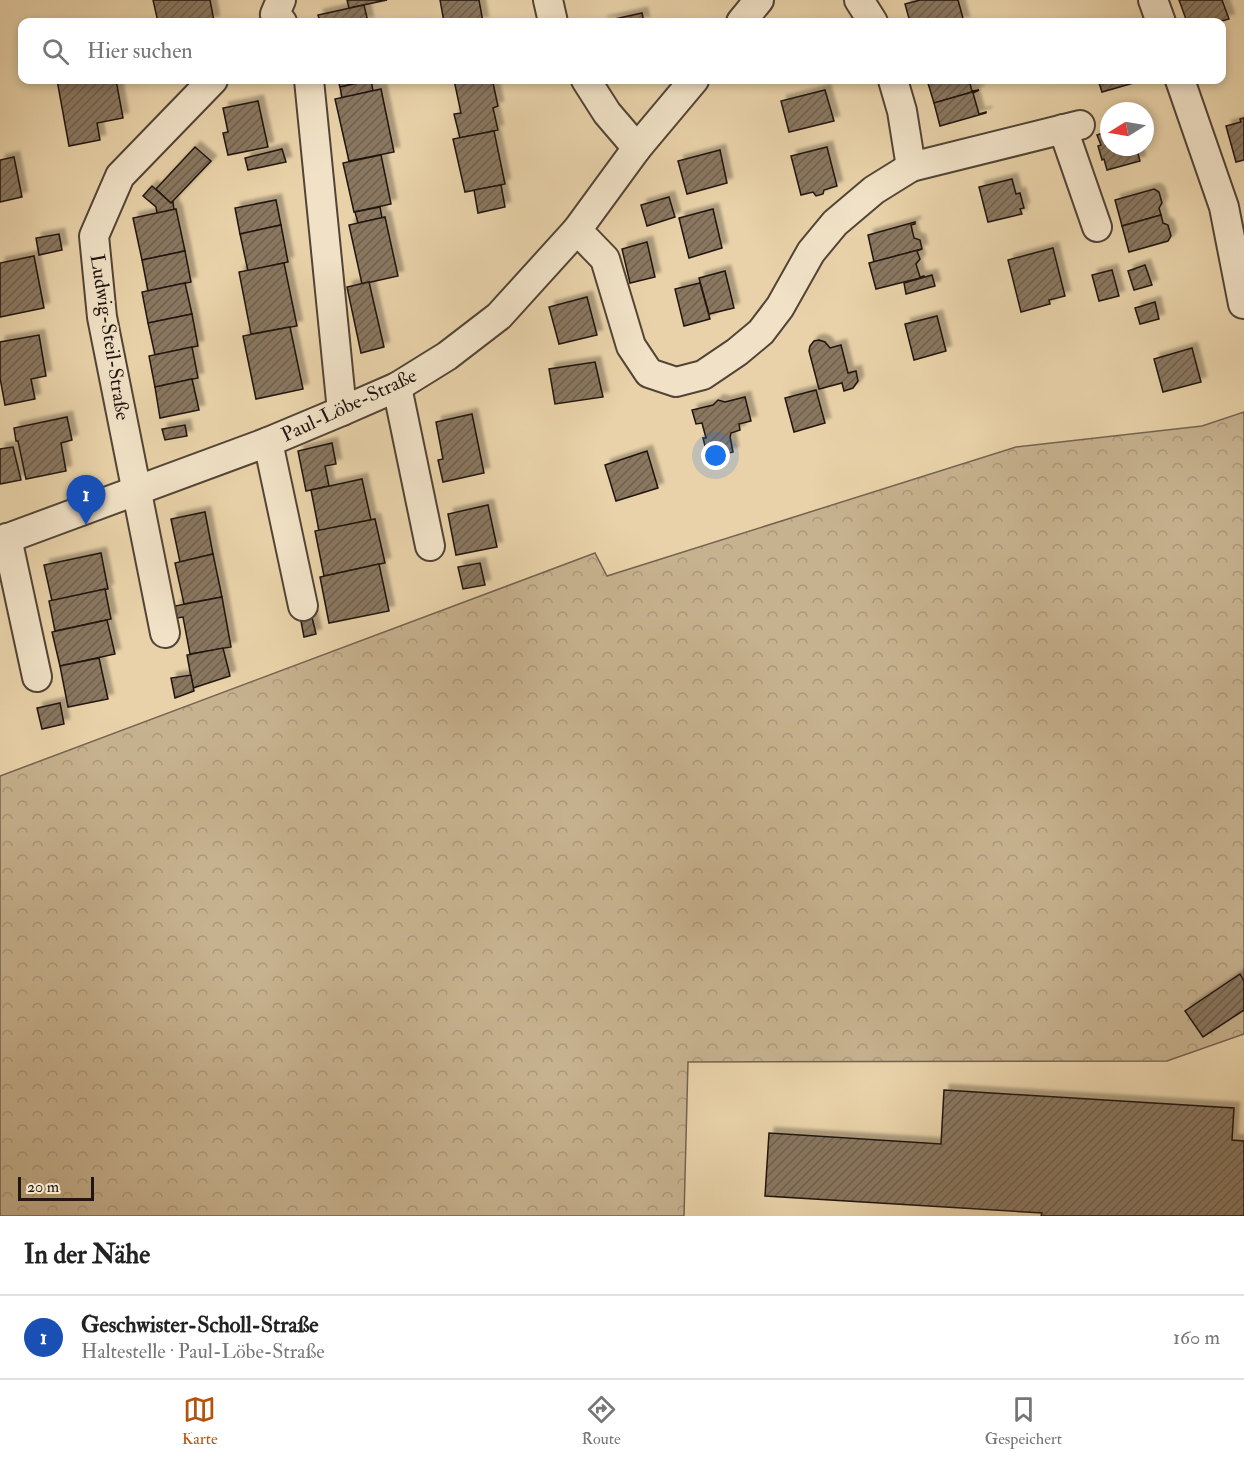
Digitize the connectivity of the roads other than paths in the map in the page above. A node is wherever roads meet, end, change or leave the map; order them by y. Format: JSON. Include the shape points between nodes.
{"nodes":[{"id":1,"x":548,"y":0,"type":"edge"},
{"id":2,"x":759,"y":0,"type":"edge"},
{"id":3,"x":859,"y":0,"type":"edge"},
{"id":4,"x":1153,"y":0,"type":"edge"},
{"id":5,"x":552,"y":18,"type":"edge"},
{"id":6,"x":744,"y":18,"type":"edge"},
{"id":7,"x":870,"y":18,"type":"edge"},
{"id":8,"x":1160,"y":18,"type":"edge"},
{"id":9,"x":209,"y":84,"type":"edge"},
{"id":10,"x":309,"y":84,"type":"edge"},
{"id":11,"x":589,"y":84,"type":"edge"},
{"id":12,"x":691,"y":84,"type":"edge"},
{"id":13,"x":894,"y":84,"type":"edge"},
{"id":14,"x":1181,"y":84,"type":"edge"},
{"id":15,"x":637,"y":148,"type":"junction"},
{"id":16,"x":911,"y":167,"type":"junction"},
{"id":17,"x":1097,"y":227,"type":"dead end"},
{"id":18,"x":577,"y":230,"type":"junction"},
{"id":19,"x":1243,"y":304,"type":"edge"},
{"id":20,"x":397,"y":387,"type":"junction"},
{"id":21,"x":342,"y":411,"type":"junction"},
{"id":22,"x":268,"y":442,"type":"junction"},
{"id":23,"x":136,"y":492,"type":"junction"},
{"id":24,"x":4,"y":539,"type":"edge"},
{"id":25,"x":430,"y":546,"type":"dead end"},
{"id":26,"x":303,"y":606,"type":"dead end"},
{"id":27,"x":165,"y":633,"type":"dead end"},
{"id":28,"x":37,"y":677,"type":"dead end"}],
"edges":[{"from":1,"to":5,"type":"street"},
{"from":2,"to":6,"type":"street"},
{"from":3,"to":7,"type":"street"},
{"from":4,"to":8,"type":"street"},
{"from":9,"to":23,"type":"street","name":"Ludwig-Steil-Straße","via":[[120,176],[94,236],[102,316]]},
{"from":10,"to":21,"type":"street"},
{"from":11,"to":15,"type":"street"},
{"from":12,"to":15,"type":"street","name":"Paul-Löbe-Straße"},
{"from":13,"to":16,"type":"street"},
{"from":14,"to":19,"type":"street","via":[[1224,207]]},
{"from":15,"to":18,"type":"street","name":"Paul-Löbe-Straße"},
{"from":16,"to":17,"type":"street","via":[[1072,127]]},
{"from":16,"to":18,"type":"street","via":[[874,190],[836,223],[811,252],[761,333],[703,375],[676,382],[650,374],[631,346],[604,259]]},
{"from":18,"to":20,"type":"street","name":"Paul-Löbe-Straße","via":[[499,316],[447,356]]},
{"from":20,"to":21,"type":"street","name":"Paul-Löbe-Straße"},
{"from":20,"to":25,"type":"street"},
{"from":21,"to":22,"type":"street","name":"Paul-Löbe-Straße"},
{"from":22,"to":23,"type":"street","name":"Paul-Löbe-Straße"},
{"from":22,"to":26,"type":"street"},
{"from":23,"to":24,"type":"street","name":"Paul-Löbe-Straße"},
{"from":23,"to":27,"type":"street","name":"Ludwig-Steil-Straße"},
{"from":24,"to":28,"type":"street"}]}
